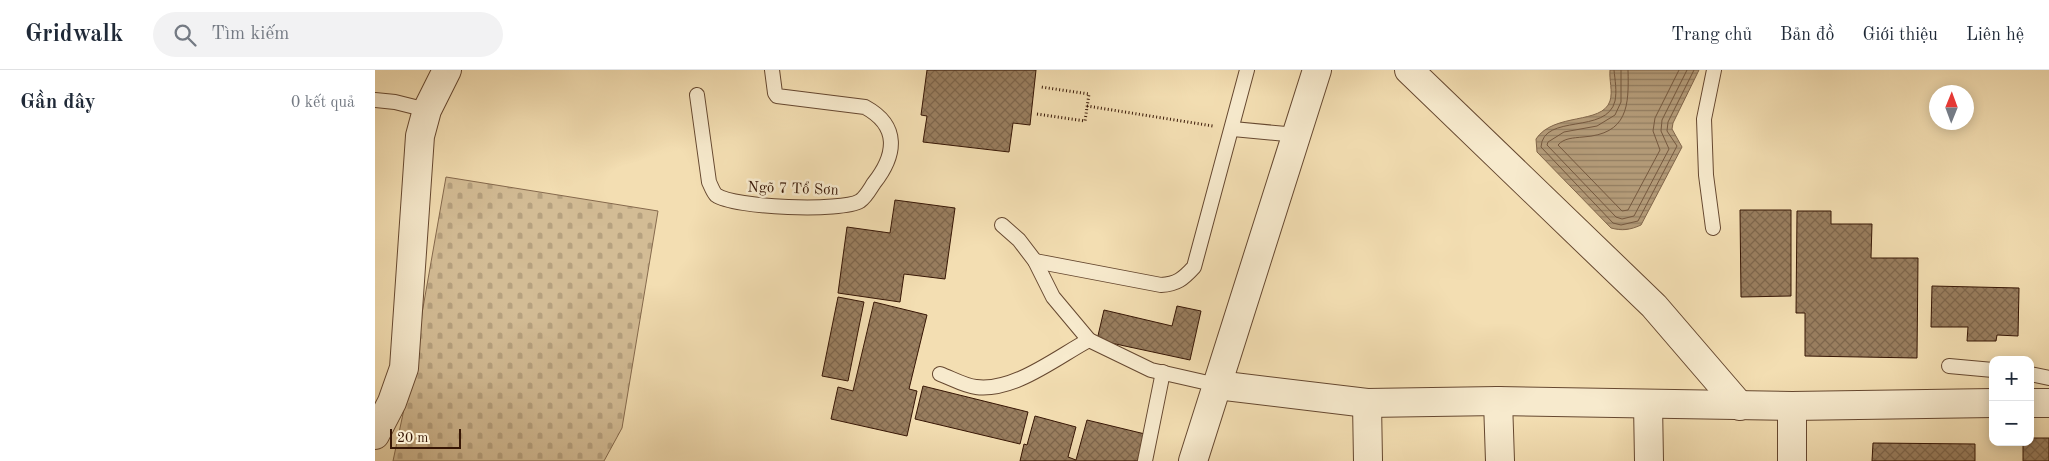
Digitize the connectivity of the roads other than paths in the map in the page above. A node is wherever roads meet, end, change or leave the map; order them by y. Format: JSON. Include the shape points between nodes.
{"nodes":[{"id":1,"x":447,"y":70,"type":"edge"},
{"id":2,"x":772,"y":70,"type":"edge"},
{"id":3,"x":1247,"y":70,"type":"edge"},
{"id":4,"x":1317,"y":70,"type":"edge"},
{"id":5,"x":1409,"y":70,"type":"edge"},
{"id":6,"x":1714,"y":70,"type":"edge"},
{"id":7,"x":697,"y":95,"type":"dead end"},
{"id":8,"x":375,"y":100,"type":"edge"},
{"id":9,"x":427,"y":110,"type":"junction"},
{"id":10,"x":1233,"y":129,"type":"junction"},
{"id":11,"x":1297,"y":136,"type":"junction"},
{"id":12,"x":1002,"y":225,"type":"dead end"},
{"id":13,"x":1713,"y":228,"type":"dead end"},
{"id":14,"x":1035,"y":261,"type":"junction"},
{"id":15,"x":1089,"y":340,"type":"junction"},
{"id":16,"x":1949,"y":366,"type":"dead end"},
{"id":17,"x":1989,"y":370,"type":"edge"},
{"id":18,"x":1163,"y":372,"type":"junction"},
{"id":19,"x":940,"y":374,"type":"dead end"},
{"id":20,"x":2034,"y":375,"type":"edge"},
{"id":21,"x":2049,"y":378,"type":"edge"},
{"id":22,"x":1217,"y":385,"type":"junction"},
{"id":23,"x":1498,"y":402,"type":"junction"},
{"id":24,"x":1367,"y":403,"type":"junction"},
{"id":25,"x":1989,"y":403,"type":"edge"},
{"id":26,"x":2034,"y":403,"type":"edge"},
{"id":27,"x":2049,"y":403,"type":"edge"},
{"id":28,"x":1648,"y":404,"type":"junction"},
{"id":29,"x":1740,"y":406,"type":"junction"},
{"id":30,"x":1791,"y":406,"type":"junction"},
{"id":31,"x":375,"y":435,"type":"edge"},
{"id":32,"x":1145,"y":461,"type":"edge"},
{"id":33,"x":1193,"y":461,"type":"edge"},
{"id":34,"x":1368,"y":461,"type":"edge"},
{"id":35,"x":1500,"y":461,"type":"edge"},
{"id":36,"x":1649,"y":461,"type":"edge"},
{"id":37,"x":1792,"y":461,"type":"edge"}],
"edges":[{"from":1,"to":9,"type":"street"},
{"from":2,"to":7,"type":"lane","name":"Ngõ 7 Tổ Sơn","via":[[777,96],[865,107],[877,114],[888,129],[892,143],[890,158],[861,200],[847,206],[827,207],[750,204],[726,200],[715,194],[709,182]]},
{"from":3,"to":10,"type":"lane"},
{"from":4,"to":11,"type":"street"},
{"from":5,"to":29,"type":"street","via":[[1654,306]]},
{"from":6,"to":13,"type":"lane","via":[[1704,119],[1706,175]]},
{"from":8,"to":9,"type":"lane"},
{"from":9,"to":31,"type":"street","via":[[420,136],[404,368]]},
{"from":10,"to":11,"type":"lane"},
{"from":10,"to":14,"type":"lane","via":[[1194,267],[1175,284],[1161,285]]},
{"from":11,"to":22,"type":"street"},
{"from":12,"to":14,"type":"lane"},
{"from":14,"to":15,"type":"lane","via":[[1053,297]]},
{"from":15,"to":18,"type":"lane","via":[[1151,370]]},
{"from":15,"to":19,"type":"lane","via":[[1003,386],[976,387]]},
{"from":16,"to":17,"type":"lane"},
{"from":18,"to":22,"type":"lane"},
{"from":18,"to":32,"type":"lane"},
{"from":20,"to":21,"type":"lane"},
{"from":22,"to":24,"type":"street"},
{"from":22,"to":33,"type":"street"},
{"from":23,"to":24,"type":"street"},
{"from":23,"to":28,"type":"street"},
{"from":23,"to":35,"type":"street"},
{"from":24,"to":34,"type":"street"},
{"from":25,"to":30,"type":"street"},
{"from":26,"to":27,"type":"street"},
{"from":28,"to":29,"type":"street"},
{"from":28,"to":36,"type":"street"},
{"from":29,"to":30,"type":"street"},
{"from":30,"to":37,"type":"street"}]}
